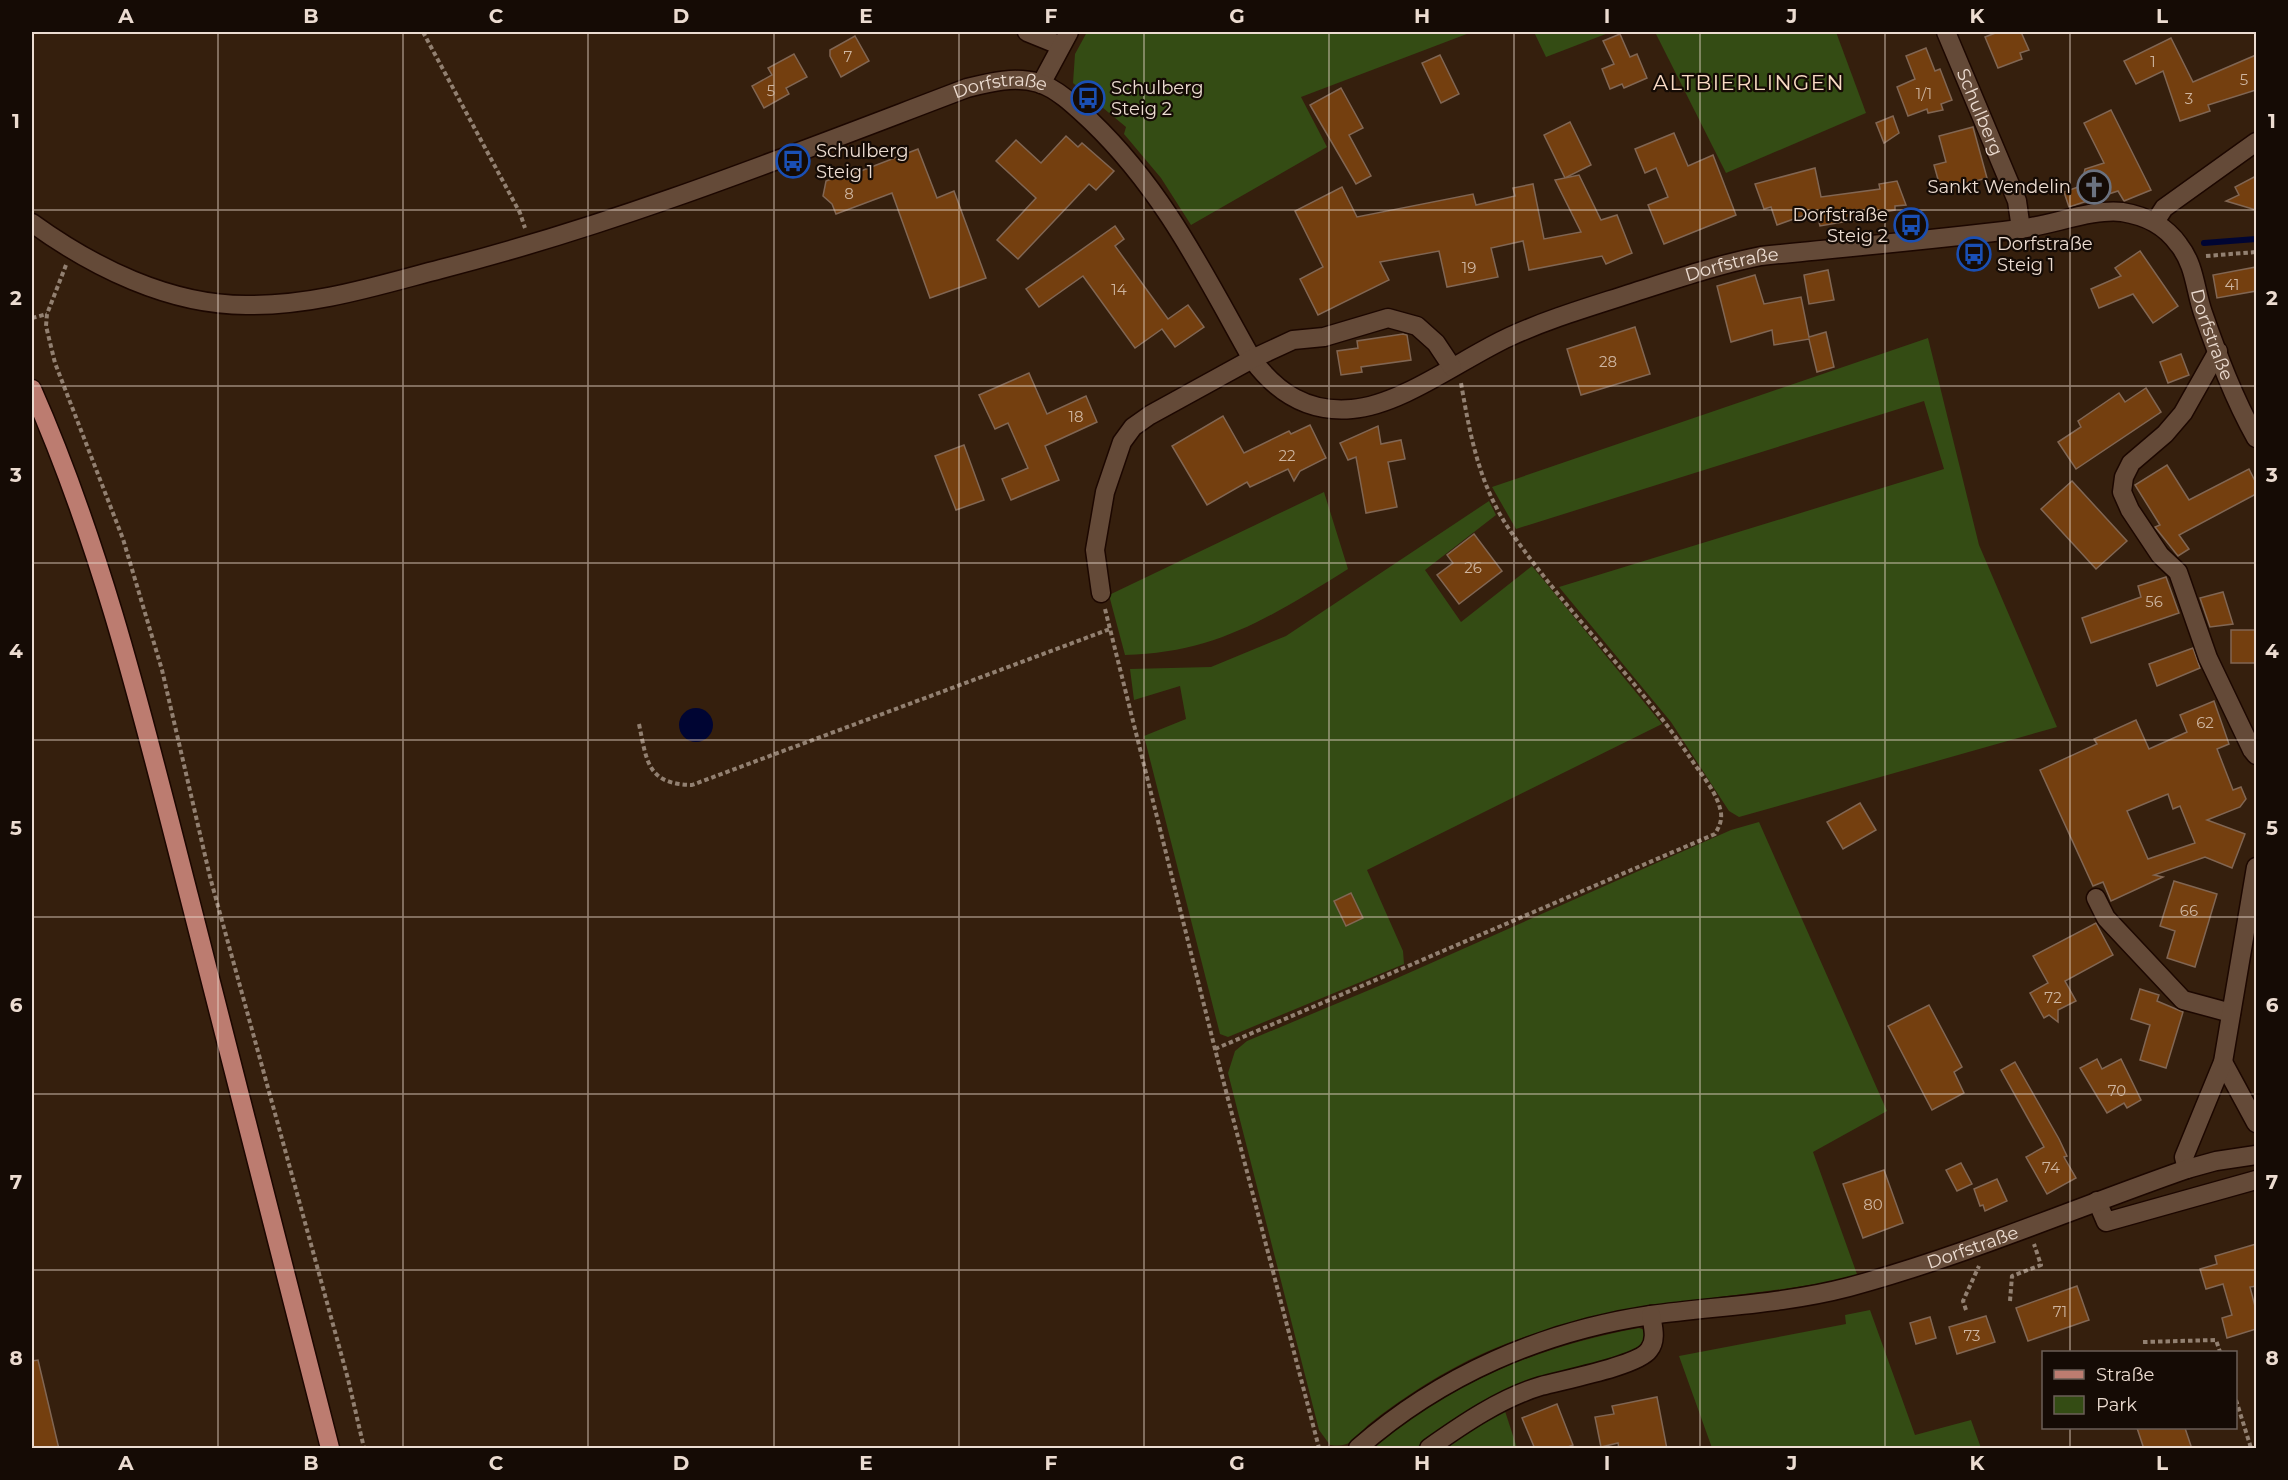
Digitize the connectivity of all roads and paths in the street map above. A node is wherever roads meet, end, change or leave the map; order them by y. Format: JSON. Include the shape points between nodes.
{"nodes":[{"id":1,"x":423,"y":32,"type":"edge"},
{"id":2,"x":1027,"y":32,"type":"edge"},
{"id":3,"x":1946,"y":32,"type":"edge"},
{"id":4,"x":1064,"y":38,"type":"edge"},
{"id":5,"x":1041,"y":84,"type":"junction"},
{"id":6,"x":2256,"y":142,"type":"edge"},
{"id":7,"x":520,"y":213,"type":"dead end"},
{"id":8,"x":2155,"y":222,"type":"junction"},
{"id":9,"x":32,"y":223,"type":"edge"},
{"id":10,"x":2021,"y":229,"type":"junction"},
{"id":11,"x":72,"y":252,"type":"junction"},
{"id":12,"x":2256,"y":252,"type":"edge"},
{"id":13,"x":2187,"y":257,"type":"junction"},
{"id":14,"x":47,"y":314,"type":"junction"},
{"id":15,"x":32,"y":318,"type":"edge"},
{"id":16,"x":2218,"y":351,"type":"junction"},
{"id":17,"x":1252,"y":359,"type":"junction"},
{"id":18,"x":1452,"y":367,"type":"junction"},
{"id":19,"x":32,"y":389,"type":"edge"},
{"id":20,"x":32,"y":422,"type":"edge"},
{"id":21,"x":49,"y":430,"type":"junction"},
{"id":22,"x":2256,"y":438,"type":"edge"},
{"id":23,"x":1101,"y":593,"type":"joint"},
{"id":24,"x":1110,"y":629,"type":"junction"},
{"id":25,"x":639,"y":723,"type":"dead end"},
{"id":26,"x":2256,"y":755,"type":"edge"},
{"id":27,"x":2256,"y":867,"type":"edge"},
{"id":28,"x":2096,"y":898,"type":"dead end"},
{"id":29,"x":2232,"y":1013,"type":"junction"},
{"id":30,"x":1215,"y":1049,"type":"junction"},
{"id":31,"x":2223,"y":1062,"type":"junction"},
{"id":32,"x":2256,"y":1123,"type":"edge"},
{"id":33,"x":2256,"y":1155,"type":"edge"},
{"id":34,"x":2187,"y":1169,"type":"junction"},
{"id":35,"x":2256,"y":1180,"type":"edge"},
{"id":36,"x":2097,"y":1201,"type":"junction"},
{"id":37,"x":2029,"y":1226,"type":"junction"},
{"id":38,"x":1986,"y":1242,"type":"junction"},
{"id":39,"x":2010,"y":1301,"type":"dead end"},
{"id":40,"x":1966,"y":1310,"type":"dead end"},
{"id":41,"x":1651,"y":1315,"type":"junction"},
{"id":42,"x":2143,"y":1342,"type":"dead end"},
{"id":43,"x":2220,"y":1351,"type":"edge"},
{"id":44,"x":2237,"y":1406,"type":"edge"},
{"id":45,"x":330,"y":1449,"type":"edge"},
{"id":46,"x":364,"y":1449,"type":"edge"},
{"id":47,"x":1319,"y":1449,"type":"edge"},
{"id":48,"x":1358,"y":1449,"type":"edge"},
{"id":49,"x":1429,"y":1449,"type":"edge"},
{"id":50,"x":2251,"y":1449,"type":"edge"}],
"edges":[{"from":1,"to":7,"type":"path"},
{"from":2,"to":4,"type":"street"},
{"from":3,"to":10,"type":"street","name":"Schulberg","via":[[2017,201]]},
{"from":4,"to":5,"type":"street"},
{"from":5,"to":11,"type":"street","name":"Dorfstraße","via":[[998,80],[967,88],[696,190],[530,246],[320,301],[244,305],[182,296],[118,275]]},
{"from":5,"to":17,"type":"street","name":"Dorfstraße","via":[[1084,114],[1144,177],[1172,216]]},
{"from":6,"to":8,"type":"street","via":[[2164,208]]},
{"from":8,"to":10,"type":"street","name":"Dorfstraße","via":[[2120,212]]},
{"from":8,"to":13,"type":"street","name":"Dorfstraße","via":[[2168,231]]},
{"from":9,"to":11,"type":"street","name":"Dorfstraße"},
{"from":10,"to":18,"type":"street","name":"Dorfstraße","via":[[1761,256],[1723,264],[1568,313],[1511,336]]},
{"from":11,"to":14,"type":"path"},
{"from":12,"to":13,"type":"path"},
{"from":13,"to":16,"type":"street","name":"Dorfstraße"},
{"from":14,"to":15,"type":"path"},
{"from":14,"to":46,"type":"path","via":[[55,363],[123,539],[162,670],[210,877]]},
{"from":16,"to":22,"type":"street","name":"Dorfstraße"},
{"from":16,"to":26,"type":"street","via":[[2183,413],[2166,434],[2131,463],[2122,492],[2160,555],[2178,572],[2208,658]]},
{"from":17,"to":18,"type":"street","via":[[1293,340],[1324,336],[1388,318],[1417,326],[1436,343]]},
{"from":17,"to":18,"type":"street","name":"Dorfstraße","via":[[1268,380],[1303,404],[1352,410],[1395,398]]},
{"from":17,"to":23,"type":"street","via":[[1150,415],[1133,427],[1122,442],[1097,525],[1095,550]]},
{"from":18,"to":30,"type":"path","via":[[1461,382],[1475,459],[1508,528],[1583,625],[1669,724],[1715,796],[1721,813],[1720,826],[1715,834]]},
{"from":19,"to":21,"type":"main road"},
{"from":20,"to":21,"type":"street"},
{"from":21,"to":45,"type":"main road","via":[[77,498],[157,770]]},
{"from":23,"to":24,"type":"path"},
{"from":24,"to":25,"type":"path","via":[[692,786],[672,785],[657,776],[647,760]]},
{"from":24,"to":30,"type":"path"},
{"from":27,"to":29,"type":"street"},
{"from":28,"to":29,"type":"street","via":[[2106,918],[2183,1000]]},
{"from":29,"to":31,"type":"street"},
{"from":30,"to":47,"type":"path"},
{"from":31,"to":32,"type":"street"},
{"from":31,"to":34,"type":"street","via":[[2184,1157]]},
{"from":33,"to":34,"type":"street","name":"Dorfstraße"},
{"from":34,"to":36,"type":"street","name":"Dorfstraße"},
{"from":35,"to":36,"type":"street","via":[[2106,1222]]},
{"from":36,"to":37,"type":"street","name":"Dorfstraße"},
{"from":37,"to":38,"type":"street","name":"Dorfstraße"},
{"from":37,"to":39,"type":"path","via":[[2041,1265],[2012,1276]]},
{"from":38,"to":40,"type":"path","via":[[1963,1301]]},
{"from":38,"to":41,"type":"street","name":"Dorfstraße","via":[[1847,1287]]},
{"from":41,"to":48,"type":"street","name":"Dorfstraße","via":[[1582,1329],[1526,1346],[1425,1398]]},
{"from":41,"to":49,"type":"street","via":[[1655,1336],[1649,1352],[1632,1361],[1507,1400]]},
{"from":42,"to":43,"type":"path","via":[[2217,1340]]},
{"from":44,"to":50,"type":"path"}]}
